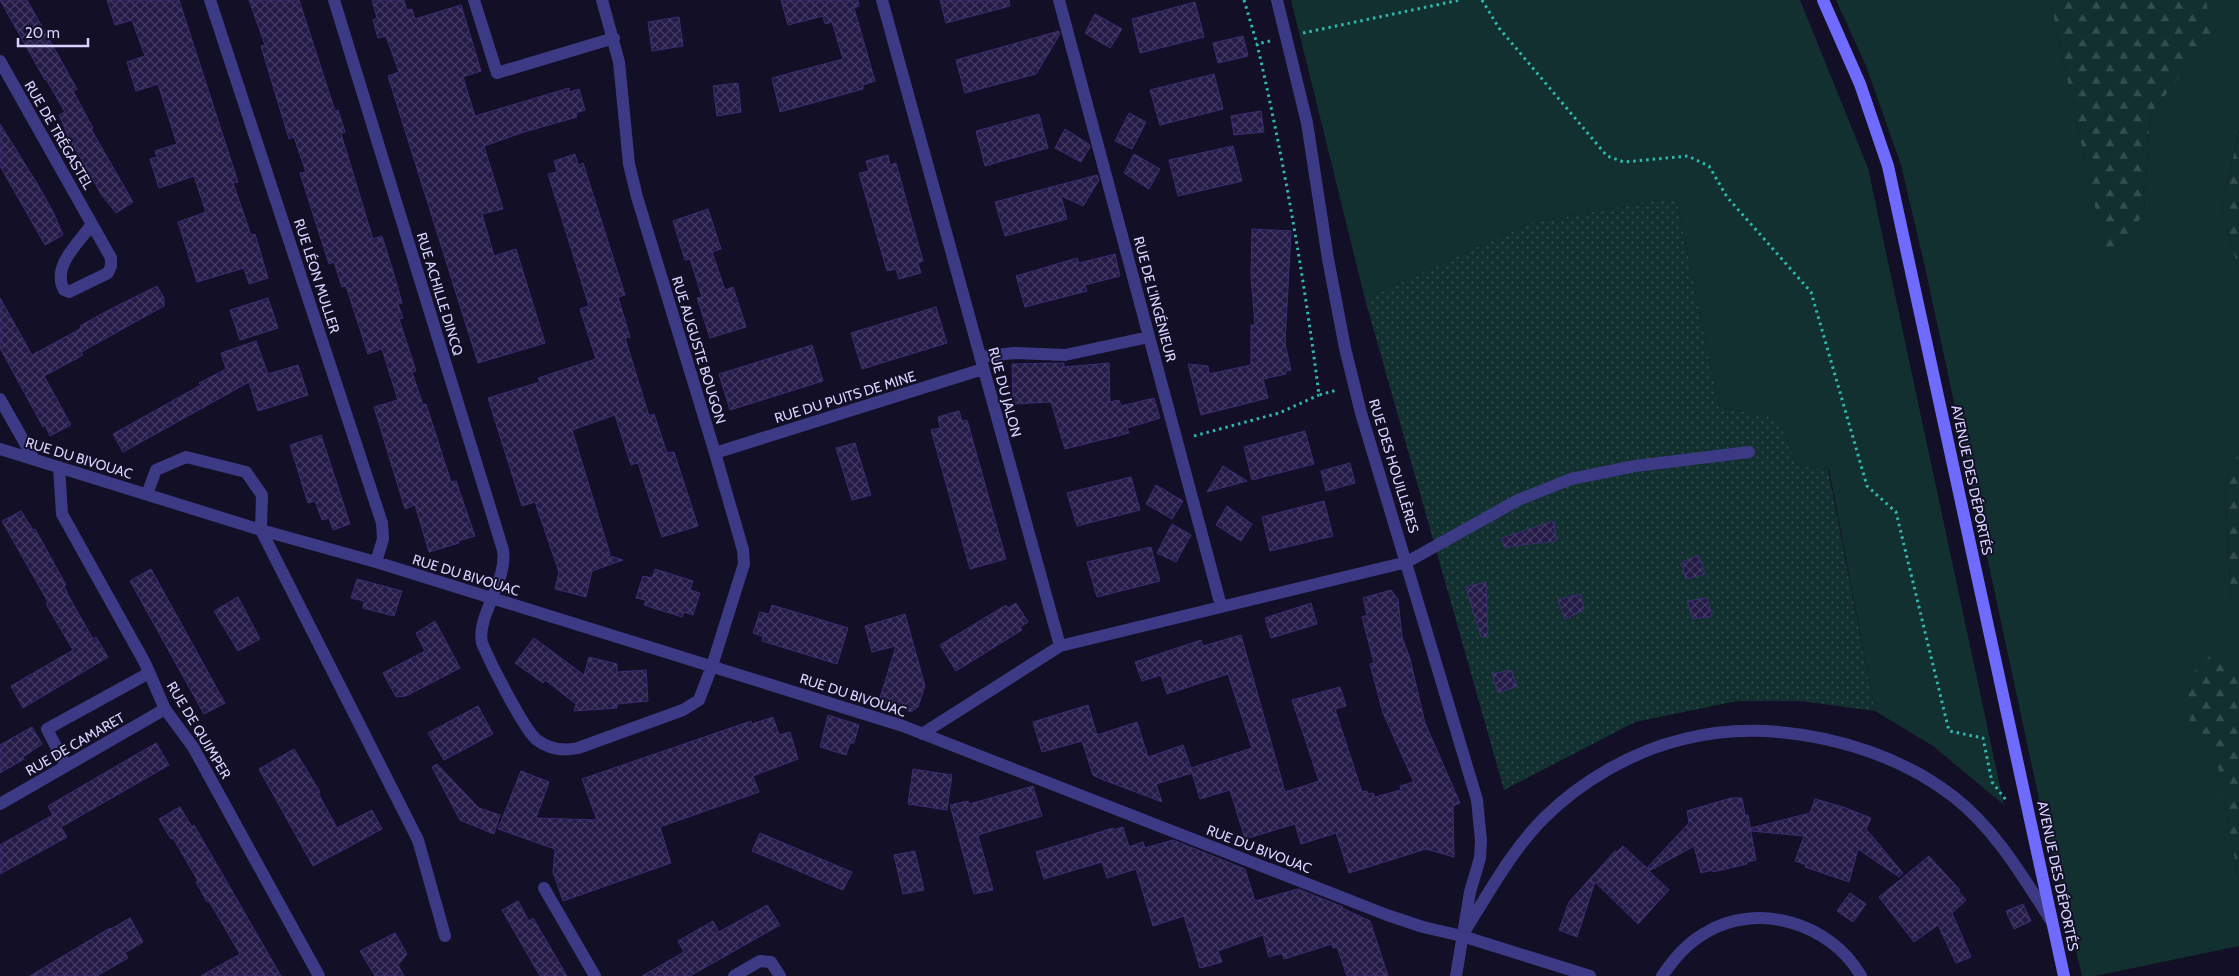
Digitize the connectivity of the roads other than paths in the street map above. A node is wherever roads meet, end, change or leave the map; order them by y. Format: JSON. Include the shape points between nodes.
{"nodes":[{"id":1,"x":210,"y":0,"type":"edge"},
{"id":2,"x":334,"y":0,"type":"edge"},
{"id":3,"x":474,"y":0,"type":"edge"},
{"id":4,"x":602,"y":0,"type":"edge"},
{"id":5,"x":882,"y":0,"type":"edge"},
{"id":6,"x":1059,"y":0,"type":"edge"},
{"id":7,"x":1277,"y":0,"type":"edge"},
{"id":8,"x":1822,"y":0,"type":"edge"},
{"id":9,"x":614,"y":38,"type":"junction"},
{"id":10,"x":0,"y":61,"type":"edge"},
{"id":11,"x":92,"y":224,"type":"junction"},
{"id":12,"x":1149,"y":337,"type":"junction"},
{"id":13,"x":980,"y":356,"type":"junction"},
{"id":14,"x":983,"y":369,"type":"junction"},
{"id":15,"x":0,"y":399,"type":"edge"},
{"id":16,"x":0,"y":449,"type":"edge"},
{"id":17,"x":1749,"y":452,"type":"dead end"},
{"id":18,"x":715,"y":453,"type":"junction"},
{"id":19,"x":34,"y":459,"type":"junction"},
{"id":20,"x":60,"y":467,"type":"junction"},
{"id":21,"x":148,"y":494,"type":"junction"},
{"id":22,"x":262,"y":530,"type":"junction"},
{"id":23,"x":376,"y":562,"type":"junction"},
{"id":24,"x":1407,"y":562,"type":"junction"},
{"id":25,"x":493,"y":598,"type":"junction"},
{"id":26,"x":1222,"y":606,"type":"junction"},
{"id":27,"x":1060,"y":646,"type":"junction"},
{"id":28,"x":712,"y":666,"type":"junction"},
{"id":29,"x":149,"y":672,"type":"junction"},
{"id":30,"x":165,"y":709,"type":"junction"},
{"id":31,"x":922,"y":734,"type":"junction"},
{"id":32,"x":66,"y":766,"type":"junction"},
{"id":33,"x":0,"y":804,"type":"edge"},
{"id":34,"x":544,"y":888,"type":"dead end"},
{"id":35,"x":2053,"y":923,"type":"junction"},
{"id":36,"x":445,"y":936,"type":"dead end"},
{"id":37,"x":1462,"y":936,"type":"junction"},
{"id":38,"x":319,"y":976,"type":"edge"},
{"id":39,"x":595,"y":976,"type":"edge"},
{"id":40,"x":734,"y":976,"type":"edge"},
{"id":41,"x":780,"y":976,"type":"edge"},
{"id":42,"x":1456,"y":976,"type":"edge"},
{"id":43,"x":1590,"y":976,"type":"edge"},
{"id":44,"x":1662,"y":976,"type":"edge"},
{"id":45,"x":1861,"y":976,"type":"edge"},
{"id":46,"x":2064,"y":976,"type":"edge"}],
"edges":[{"from":1,"to":23,"type":"street","name":"RUE LÉON MULLER","via":[[382,523],[384,539]]},
{"from":2,"to":25,"type":"street","name":"RUE ACHILLE DINCQ","via":[[503,550],[503,567]]},
{"from":3,"to":9,"type":"street","via":[[497,73]]},
{"from":4,"to":9,"type":"street","name":"RUE AUGUSTE BOUGON"},
{"from":5,"to":13,"type":"street","name":"RUE DU JALON"},
{"from":6,"to":12,"type":"street","name":"RUE DE L'INGÉNIEUR"},
{"from":7,"to":24,"type":"street","name":"RUE DES HOUILLÈRES","via":[[1307,123],[1345,348],[1361,413]]},
{"from":8,"to":35,"type":"street","name":"AVENUE DES DÉPORTÉS","via":[[1860,84],[1888,166]]},
{"from":9,"to":18,"type":"street","name":"RUE AUGUSTE BOUGON","via":[[635,189]]},
{"from":10,"to":11,"type":"street","name":"RUE DE TRÉGASTEL"},
{"from":11,"to":11,"type":"street","name":"RUE DE TRÉGASTEL","via":[[60,268],[60,282],[69,292],[108,273],[111,266],[111,258]]},
{"from":12,"to":13,"type":"street","via":[[1065,355],[1014,353]]},
{"from":12,"to":26,"type":"street","name":"RUE DE L'INGÉNIEUR"},
{"from":13,"to":14,"type":"street","name":"RUE DU JALON"},
{"from":14,"to":18,"type":"street","name":"RUE DU PUITS DE MINE"},
{"from":14,"to":27,"type":"street","name":"RUE DU JALON"},
{"from":15,"to":19,"type":"street"},
{"from":16,"to":19,"type":"street","name":"RUE DU BIVOUAC"},
{"from":17,"to":24,"type":"street","via":[[1635,466],[1571,479],[1518,500]]},
{"from":18,"to":28,"type":"street","name":"RUE AUGUSTE BOUGON","via":[[744,559]]},
{"from":19,"to":20,"type":"street","name":"RUE DU BIVOUAC"},
{"from":20,"to":21,"type":"street","name":"RUE DU BIVOUAC"},
{"from":20,"to":29,"type":"street","name":"RUE DE QUIMPER","via":[[62,514]]},
{"from":21,"to":22,"type":"street","name":"RUE DU BIVOUAC"},
{"from":21,"to":22,"type":"street","via":[[156,470],[186,457],[246,472],[262,495]]},
{"from":22,"to":23,"type":"street","name":"RUE DU BIVOUAC"},
{"from":22,"to":36,"type":"street","via":[[418,840]]},
{"from":23,"to":25,"type":"street","name":"RUE DU BIVOUAC"},
{"from":24,"to":26,"type":"street"},
{"from":24,"to":37,"type":"street","name":"RUE DES HOUILLÈRES","via":[[1477,800],[1480,858]]},
{"from":25,"to":28,"type":"street","name":"RUE DU BIVOUAC"},
{"from":25,"to":28,"type":"street","name":"RUE ACHILLE DINCQ","via":[[482,643],[529,732],[539,742],[551,747],[564,750],[578,748],[689,708],[702,695]]},
{"from":26,"to":27,"type":"street"},
{"from":27,"to":31,"type":"street"},
{"from":28,"to":31,"type":"street","name":"RUE DU BIVOUAC"},
{"from":29,"to":30,"type":"street","name":"RUE DE QUIMPER"},
{"from":29,"to":32,"type":"street","via":[[47,729]]},
{"from":30,"to":32,"type":"street","name":"RUE DE CAMARET"},
{"from":30,"to":38,"type":"street","name":"RUE DE QUIMPER","via":[[193,747]]},
{"from":31,"to":37,"type":"street","name":"RUE DU BIVOUAC","via":[[1387,915],[1423,928]]},
{"from":32,"to":33,"type":"street","name":"RUE DE CAMARET"},
{"from":34,"to":39,"type":"street"},
{"from":35,"to":37,"type":"street","via":[[1991,835],[1968,809],[1932,782],[1855,747],[1805,735],[1766,732],[1685,738],[1650,750],[1588,782],[1558,804],[1530,833],[1506,864]]},
{"from":35,"to":46,"type":"street","name":"AVENUE DES DÉPORTÉS"},
{"from":37,"to":42,"type":"street","name":"RUE DES HOUILLÈRES"},
{"from":37,"to":43,"type":"street","name":"RUE DU BIVOUAC"},
{"from":40,"to":41,"type":"street","via":[[760,961],[771,962]]},
{"from":44,"to":45,"type":"street","via":[[1688,944],[1706,932],[1746,919],[1768,918],[1788,921],[1827,938],[1843,952]]}]}
